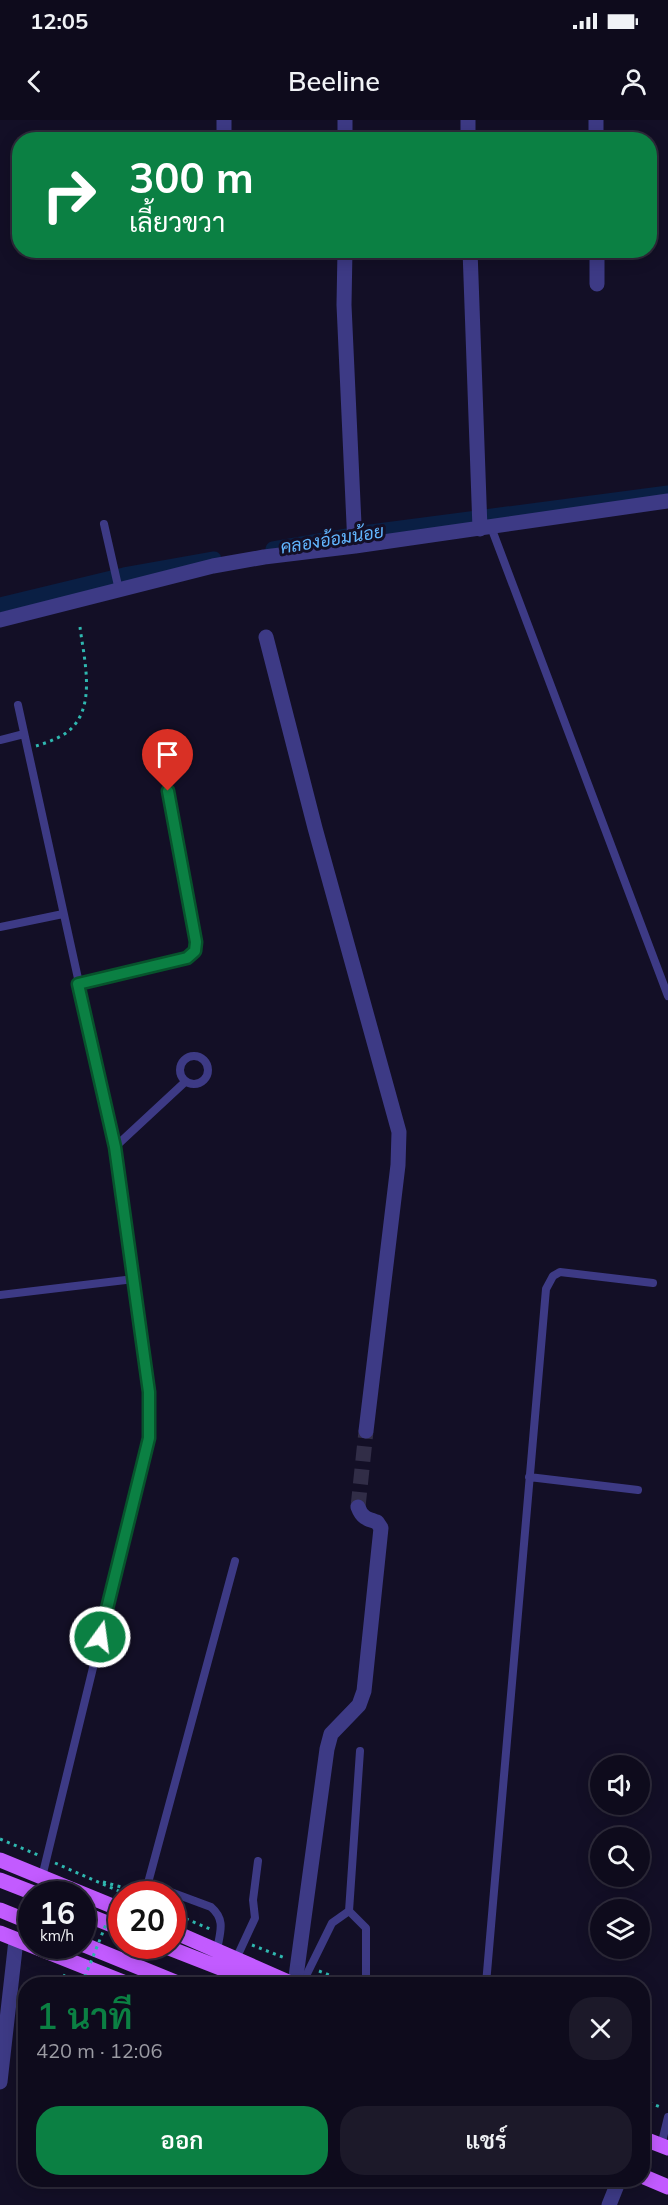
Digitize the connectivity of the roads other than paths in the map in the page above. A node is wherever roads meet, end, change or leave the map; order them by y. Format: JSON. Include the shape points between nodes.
{"nodes":[{"id":1,"x":345,"y":258,"type":"edge"},
{"id":2,"x":470,"y":258,"type":"edge"},
{"id":3,"x":597,"y":258,"type":"edge"},
{"id":4,"x":597,"y":284,"type":"dead end"},
{"id":5,"x":668,"y":501,"type":"edge"},
{"id":6,"x":104,"y":524,"type":"dead end"},
{"id":7,"x":482,"y":524,"type":"junction"},
{"id":8,"x":354,"y":538,"type":"junction"},
{"id":9,"x":118,"y":586,"type":"junction"},
{"id":10,"x":0,"y":620,"type":"edge"},
{"id":11,"x":266,"y":637,"type":"dead end"},
{"id":12,"x":18,"y":705,"type":"dead end"},
{"id":13,"x":24,"y":734,"type":"junction"},
{"id":14,"x":0,"y":740,"type":"edge"},
{"id":15,"x":164,"y":770,"type":"dead end"},
{"id":16,"x":63,"y":914,"type":"junction"},
{"id":17,"x":0,"y":927,"type":"edge"},
{"id":18,"x":78,"y":984,"type":"junction"},
{"id":19,"x":668,"y":996,"type":"edge"},
{"id":20,"x":185,"y":1082,"type":"dead end"},
{"id":21,"x":115,"y":1147,"type":"junction"},
{"id":22,"x":134,"y":1279,"type":"junction"},
{"id":23,"x":653,"y":1283,"type":"dead end"},
{"id":24,"x":0,"y":1295,"type":"edge"},
{"id":25,"x":366,"y":1431,"type":"tunnel mouth"},
{"id":26,"x":529,"y":1477,"type":"junction"},
{"id":27,"x":638,"y":1490,"type":"dead end"},
{"id":28,"x":358,"y":1507,"type":"dead end"},
{"id":29,"x":235,"y":1561,"type":"dead end"},
{"id":30,"x":360,"y":1750,"type":"dead end"},
{"id":31,"x":0,"y":1860,"type":"edge"},
{"id":32,"x":258,"y":1861,"type":"dead end"},
{"id":33,"x":42,"y":1877,"type":"junction"},
{"id":34,"x":0,"y":1880,"type":"edge"},
{"id":35,"x":150,"y":1881,"type":"edge"},
{"id":36,"x":18,"y":1887,"type":"edge"},
{"id":37,"x":186,"y":1898,"type":"edge"},
{"id":38,"x":108,"y":1904,"type":"edge"},
{"id":39,"x":0,"y":1910,"type":"edge"},
{"id":40,"x":349,"y":1911,"type":"junction"},
{"id":41,"x":18,"y":1917,"type":"edge"},
{"id":42,"x":0,"y":1933,"type":"edge"},
{"id":43,"x":186,"y":1937,"type":"edge"},
{"id":44,"x":16,"y":1940,"type":"junction"},
{"id":45,"x":96,"y":1950,"type":"edge"},
{"id":46,"x":217,"y":1950,"type":"junction"},
{"id":47,"x":186,"y":1955,"type":"edge"},
{"id":48,"x":237,"y":1959,"type":"junction"},
{"id":49,"x":304,"y":1966,"type":"junction"},
{"id":50,"x":110,"y":1977,"type":"edge"},
{"id":51,"x":163,"y":1977,"type":"edge"},
{"id":52,"x":243,"y":1977,"type":"edge"},
{"id":53,"x":278,"y":1977,"type":"edge"},
{"id":54,"x":298,"y":1977,"type":"edge"},
{"id":55,"x":303,"y":1977,"type":"edge"},
{"id":56,"x":366,"y":1977,"type":"edge"},
{"id":57,"x":487,"y":1977,"type":"edge"},
{"id":58,"x":0,"y":2082,"type":"edge"},
{"id":59,"x":668,"y":2117,"type":"edge"},
{"id":60,"x":650,"y":2141,"type":"edge"},
{"id":61,"x":664,"y":2147,"type":"edge"},
{"id":62,"x":650,"y":2179,"type":"edge"},
{"id":63,"x":616,"y":2187,"type":"edge"},
{"id":64,"x":668,"y":2187,"type":"edge"},
{"id":65,"x":609,"y":2205,"type":"edge"}],
"edges":[{"from":1,"to":8,"type":"street"},
{"from":2,"to":7,"type":"street"},
{"from":3,"to":4,"type":"street"},
{"from":5,"to":7,"type":"street"},
{"from":6,"to":9,"type":"lane"},
{"from":7,"to":8,"type":"street"},
{"from":7,"to":19,"type":"lane"},
{"from":8,"to":9,"type":"street"},
{"from":9,"to":10,"type":"street"},
{"from":11,"to":25,"type":"street","via":[[399,1132]]},
{"from":12,"to":13,"type":"lane"},
{"from":13,"to":14,"type":"lane"},
{"from":13,"to":16,"type":"lane"},
{"from":15,"to":18,"type":"lane","via":[[195,951],[187,958]]},
{"from":16,"to":17,"type":"lane"},
{"from":16,"to":18,"type":"lane"},
{"from":18,"to":21,"type":"lane"},
{"from":20,"to":21,"type":"lane"},
{"from":21,"to":22,"type":"lane"},
{"from":22,"to":24,"type":"lane"},
{"from":22,"to":33,"type":"lane","via":[[149,1392],[149,1438]]},
{"from":23,"to":26,"type":"lane","via":[[560,1272],[553,1276],[546,1289]]},
{"from":26,"to":27,"type":"lane"},
{"from":26,"to":57,"type":"lane"},
{"from":28,"to":49,"type":"street","via":[[361,1515],[381,1528],[364,1691],[359,1705],[331,1734],[327,1749]]},
{"from":29,"to":35,"type":"lane"},
{"from":30,"to":40,"type":"lane"},
{"from":31,"to":33,"type":"main road"},
{"from":32,"to":48,"type":"lane","via":[[255,1918]]},
{"from":33,"to":38,"type":"main road"},
{"from":34,"to":36,"type":"main road"},
{"from":37,"to":46,"type":"lane","via":[[219,1914]]},
{"from":39,"to":41,"type":"main road"},
{"from":40,"to":49,"type":"lane","via":[[332,1923]]},
{"from":40,"to":56,"type":"lane","via":[[366,1928]]},
{"from":42,"to":44,"type":"main road"},
{"from":43,"to":46,"type":"main road"},
{"from":44,"to":50,"type":"main road"},
{"from":44,"to":58,"type":"street"},
{"from":45,"to":51,"type":"main road"},
{"from":46,"to":48,"type":"main road"},
{"from":47,"to":52,"type":"main road"},
{"from":48,"to":53,"type":"main road"},
{"from":49,"to":54,"type":"street"},
{"from":49,"to":55,"type":"lane"},
{"from":59,"to":61,"type":"lane"},
{"from":60,"to":61,"type":"main road"},
{"from":62,"to":64,"type":"main road"},
{"from":63,"to":65,"type":"street"}]}
